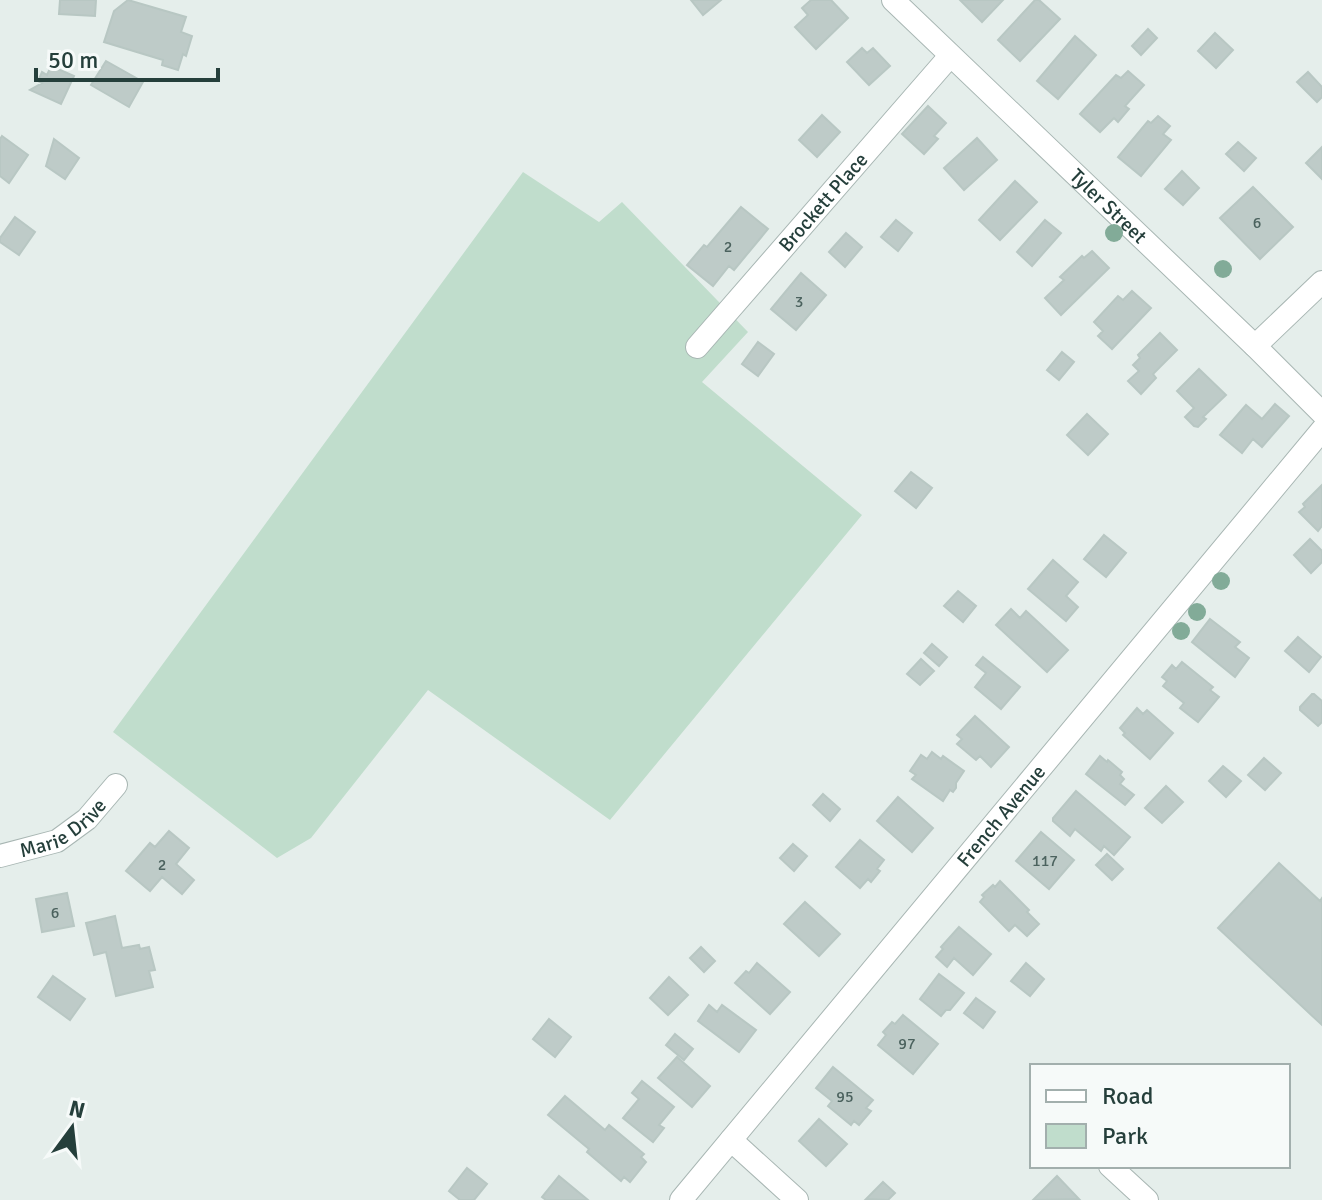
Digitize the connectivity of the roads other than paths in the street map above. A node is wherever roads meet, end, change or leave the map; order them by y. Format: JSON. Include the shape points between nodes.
{"nodes":[{"id":1,"x":893,"y":0,"type":"edge"},
{"id":2,"x":950,"y":56,"type":"junction"},
{"id":3,"x":1322,"y":282,"type":"edge"},
{"id":4,"x":1255,"y":346,"type":"junction"},
{"id":5,"x":697,"y":347,"type":"dead end"},
{"id":6,"x":1322,"y":413,"type":"edge"},
{"id":7,"x":1322,"y":430,"type":"edge"},
{"id":8,"x":116,"y":785,"type":"dead end"},
{"id":9,"x":0,"y":856,"type":"edge"},
{"id":10,"x":731,"y":1140,"type":"junction"},
{"id":11,"x":1112,"y":1168,"type":"edge"},
{"id":12,"x":681,"y":1200,"type":"edge"},
{"id":13,"x":797,"y":1200,"type":"edge"},
{"id":14,"x":1147,"y":1200,"type":"edge"}],
"edges":[{"from":1,"to":2,"type":"street","name":"Tyler Street"},
{"from":2,"to":4,"type":"street","name":"Tyler Street"},
{"from":2,"to":5,"type":"street","name":"Brockett Place"},
{"from":3,"to":4,"type":"street"},
{"from":4,"to":6,"type":"street","name":"Tyler Street"},
{"from":7,"to":10,"type":"street","name":"French Avenue"},
{"from":8,"to":9,"type":"street","name":"Marie Drive","via":[[87,819],[57,841]]},
{"from":10,"to":12,"type":"street","name":"French Avenue"},
{"from":10,"to":13,"type":"street"},
{"from":11,"to":14,"type":"street"}]}
